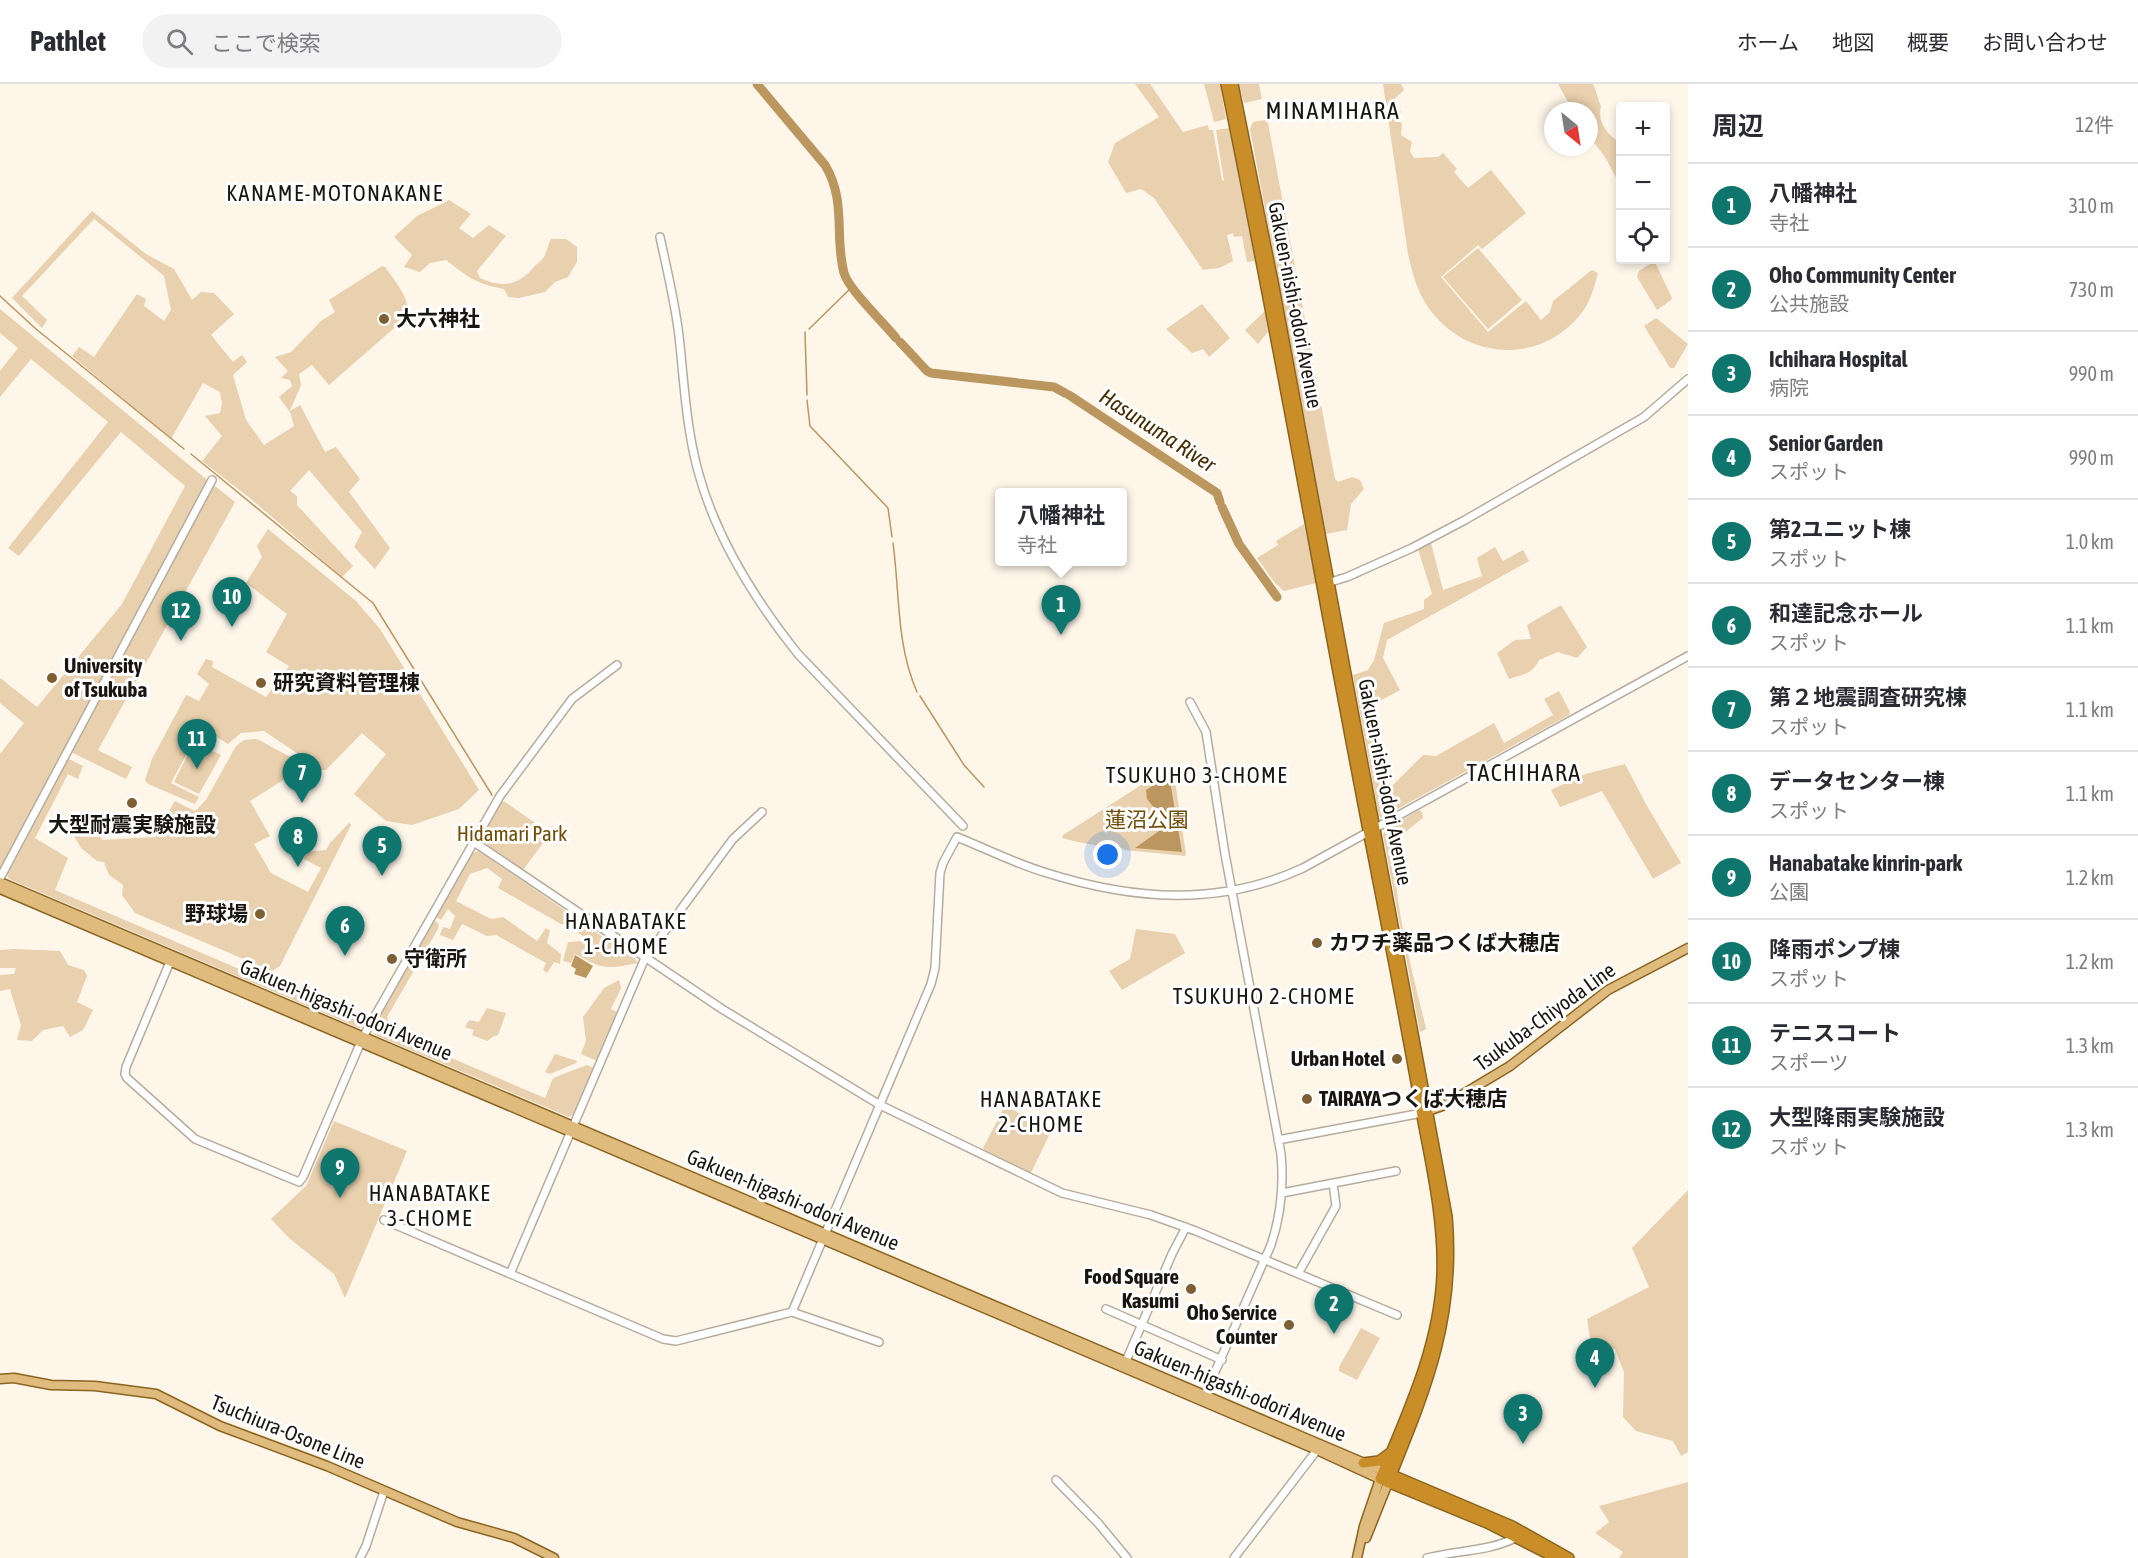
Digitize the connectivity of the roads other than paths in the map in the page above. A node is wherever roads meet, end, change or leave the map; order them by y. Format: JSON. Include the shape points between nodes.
{"nodes":[{"id":1,"x":1226,"y":84,"type":"edge"},
{"id":2,"x":1233,"y":84,"type":"edge"},
{"id":3,"x":660,"y":237,"type":"dead end"},
{"id":4,"x":1688,"y":379,"type":"edge"},
{"id":5,"x":212,"y":480,"type":"dead end"},
{"id":6,"x":1326,"y":584,"type":"junction"},
{"id":7,"x":1688,"y":656,"type":"edge"},
{"id":8,"x":617,"y":665,"type":"dead end"},
{"id":9,"x":1190,"y":702,"type":"dead end"},
{"id":10,"x":762,"y":812,"type":"dead end"},
{"id":11,"x":963,"y":826,"type":"dead end"},
{"id":12,"x":1372,"y":830,"type":"junction"},
{"id":13,"x":474,"y":842,"type":"junction"},
{"id":14,"x":0,"y":880,"type":"edge"},
{"id":15,"x":0,"y":889,"type":"edge"},
{"id":16,"x":1231,"y":891,"type":"junction"},
{"id":17,"x":1688,"y":948,"type":"edge"},
{"id":18,"x":645,"y":958,"type":"junction"},
{"id":19,"x":171,"y":959,"type":"junction"},
{"id":20,"x":362,"y":1040,"type":"junction"},
{"id":21,"x":880,"y":1105,"type":"junction"},
{"id":22,"x":1425,"y":1112,"type":"junction"},
{"id":23,"x":572,"y":1130,"type":"junction"},
{"id":24,"x":1278,"y":1140,"type":"junction"},
{"id":25,"x":1396,"y":1171,"type":"dead end"},
{"id":26,"x":1333,"y":1183,"type":"junction"},
{"id":27,"x":1282,"y":1193,"type":"junction"},
{"id":28,"x":384,"y":1220,"type":"dead end"},
{"id":29,"x":1186,"y":1227,"type":"junction"},
{"id":30,"x":823,"y":1236,"type":"junction"},
{"id":31,"x":1265,"y":1258,"type":"junction"},
{"id":32,"x":1299,"y":1272,"type":"junction"},
{"id":33,"x":510,"y":1274,"type":"junction"},
{"id":34,"x":1106,"y":1309,"type":"dead end"},
{"id":35,"x":792,"y":1312,"type":"junction"},
{"id":36,"x":1397,"y":1315,"type":"dead end"},
{"id":37,"x":1142,"y":1326,"type":"junction"},
{"id":38,"x":879,"y":1342,"type":"dead end"},
{"id":39,"x":1222,"y":1360,"type":"junction"},
{"id":40,"x":1126,"y":1361,"type":"junction"},
{"id":41,"x":0,"y":1379,"type":"edge"},
{"id":42,"x":1204,"y":1398,"type":"junction"},
{"id":43,"x":1317,"y":1450,"type":"junction"},
{"id":44,"x":1395,"y":1453,"type":"junction"},
{"id":45,"x":1363,"y":1463,"type":"junction"},
{"id":46,"x":1385,"y":1477,"type":"junction"},
{"id":47,"x":1056,"y":1480,"type":"dead end"},
{"id":48,"x":1412,"y":1482,"type":"junction"},
{"id":49,"x":384,"y":1491,"type":"junction"},
{"id":50,"x":1521,"y":1535,"type":"junction"},
{"id":51,"x":360,"y":1558,"type":"edge"},
{"id":52,"x":554,"y":1558,"type":"edge"},
{"id":53,"x":1127,"y":1558,"type":"edge"},
{"id":54,"x":1234,"y":1558,"type":"edge"},
{"id":55,"x":1359,"y":1558,"type":"edge"},
{"id":56,"x":1427,"y":1558,"type":"edge"},
{"id":57,"x":1556,"y":1558,"type":"edge"},
{"id":58,"x":1569,"y":1558,"type":"edge"}],
"edges":[{"from":1,"to":6,"type":"highway","name":"Gakuen-nishi-odori Avenue"},
{"from":2,"to":6,"type":"highway","name":"Gakuen-nishi-odori Avenue","via":[[1274,287]]},
{"from":3,"to":11,"type":"street","via":[[673,298],[688,425],[698,472],[719,532],[754,593],[798,654]]},
{"from":4,"to":6,"type":"street","via":[[1644,417],[1465,520],[1412,549]]},
{"from":5,"to":14,"type":"street"},
{"from":6,"to":12,"type":"highway","name":"Gakuen-nishi-odori Avenue"},
{"from":7,"to":12,"type":"street"},
{"from":8,"to":13,"type":"street","via":[[564,708],[500,796]]},
{"from":9,"to":16,"type":"street","via":[[1206,732]]},
{"from":10,"to":18,"type":"street","via":[[733,838]]},
{"from":12,"to":16,"type":"street","via":[[1283,877]]},
{"from":12,"to":22,"type":"highway","name":"Gakuen-nishi-odori Avenue"},
{"from":13,"to":18,"type":"street"},
{"from":13,"to":20,"type":"street"},
{"from":14,"to":19,"type":"main road","name":"Gakuen-higashi-odori Avenue"},
{"from":15,"to":19,"type":"main road","name":"Gakuen-higashi-odori Avenue"},
{"from":16,"to":21,"type":"street","via":[[1182,897],[1101,886],[1045,873],[957,837],[940,873],[931,984]]},
{"from":16,"to":24,"type":"street"},
{"from":17,"to":22,"type":"main road","name":"Tsukuba-Chiyoda Line","via":[[1608,990],[1510,1066],[1456,1099]]},
{"from":18,"to":21,"type":"street"},
{"from":18,"to":23,"type":"street"},
{"from":19,"to":20,"type":"main road","name":"Gakuen-higashi-odori Avenue"},
{"from":19,"to":20,"type":"street","via":[[125,1074],[189,1134],[212,1147],[299,1182]]},
{"from":20,"to":23,"type":"main road","name":"Gakuen-higashi-odori Avenue"},
{"from":21,"to":29,"type":"street","via":[[1062,1192]]},
{"from":21,"to":30,"type":"street"},
{"from":22,"to":24,"type":"street"},
{"from":22,"to":44,"type":"highway","name":"Gakuen-nishi-odori Avenue","via":[[1440,1218],[1441,1288],[1428,1357]]},
{"from":23,"to":30,"type":"main road","name":"Gakuen-higashi-odori Avenue"},
{"from":23,"to":33,"type":"street"},
{"from":24,"to":27,"type":"street"},
{"from":25,"to":26,"type":"street"},
{"from":26,"to":27,"type":"street"},
{"from":26,"to":32,"type":"street","via":[[1336,1206]]},
{"from":27,"to":31,"type":"street","via":[[1275,1233]]},
{"from":28,"to":33,"type":"street"},
{"from":29,"to":31,"type":"street"},
{"from":29,"to":37,"type":"street"},
{"from":30,"to":35,"type":"street"},
{"from":30,"to":40,"type":"main road","name":"Gakuen-higashi-odori Avenue"},
{"from":30,"to":42,"type":"main road","name":"Gakuen-higashi-odori Avenue"},
{"from":31,"to":32,"type":"street"},
{"from":31,"to":39,"type":"street"},
{"from":32,"to":36,"type":"street"},
{"from":33,"to":35,"type":"street","via":[[663,1339],[676,1341]]},
{"from":34,"to":37,"type":"street"},
{"from":35,"to":38,"type":"street"},
{"from":37,"to":39,"type":"street"},
{"from":37,"to":40,"type":"street"},
{"from":39,"to":42,"type":"street"},
{"from":40,"to":42,"type":"main road","name":"Gakuen-higashi-odori Avenue"},
{"from":41,"to":49,"type":"main road","name":"Tsuchiura-Osone Line","via":[[156,1394],[220,1426]]},
{"from":42,"to":43,"type":"main road","name":"Gakuen-higashi-odori Avenue"},
{"from":42,"to":45,"type":"main road","name":"Gakuen-higashi-odori Avenue"},
{"from":43,"to":46,"type":"main road","name":"Gakuen-higashi-odori Avenue"},
{"from":43,"to":54,"type":"street"},
{"from":44,"to":45,"type":"highway"},
{"from":44,"to":46,"type":"highway","name":"Gakuen-nishi-odori Avenue"},
{"from":44,"to":48,"type":"highway"},
{"from":45,"to":46,"type":"main road","name":"Gakuen-higashi-odori Avenue"},
{"from":46,"to":48,"type":"highway","name":"Gakuen-higashi-odori Avenue"},
{"from":46,"to":50,"type":"highway","name":"Gakuen-higashi-odori Avenue"},
{"from":46,"to":55,"type":"main road"},
{"from":47,"to":53,"type":"street"},
{"from":48,"to":50,"type":"highway","name":"Gakuen-higashi-odori Avenue"},
{"from":49,"to":51,"type":"street"},
{"from":49,"to":52,"type":"main road","name":"Tsuchiura-Osone Line","via":[[457,1522],[514,1538]]},
{"from":50,"to":56,"type":"street","via":[[1486,1548]]},
{"from":50,"to":57,"type":"highway","name":"Gakuen-higashi-odori Avenue"},
{"from":50,"to":58,"type":"highway","name":"Gakuen-higashi-odori Avenue"}]}
